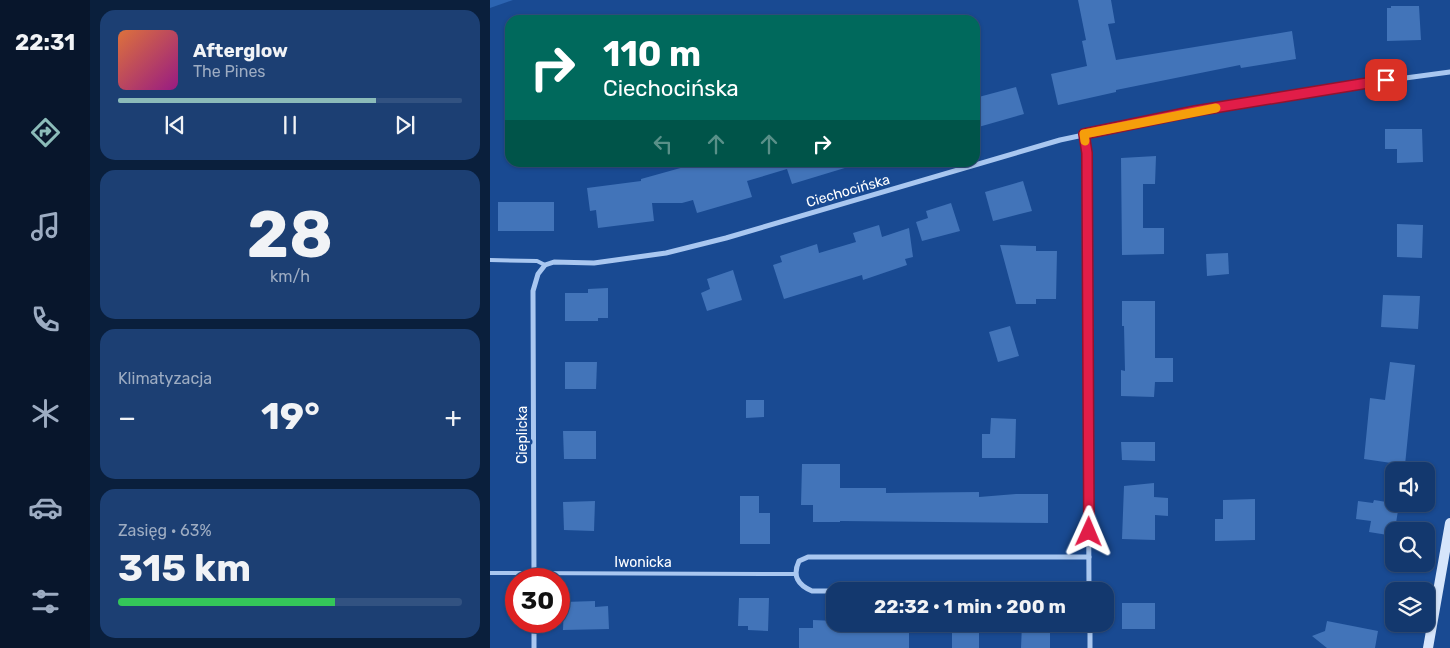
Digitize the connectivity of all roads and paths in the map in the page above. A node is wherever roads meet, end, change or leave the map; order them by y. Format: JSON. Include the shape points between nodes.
{"nodes":[{"id":1,"x":1450,"y":72,"type":"edge"},
{"id":2,"x":1084,"y":134,"type":"junction"},
{"id":3,"x":980,"y":163,"type":"edge"},
{"id":4,"x":966,"y":167,"type":"edge"},
{"id":5,"x":490,"y":260,"type":"edge"},
{"id":6,"x":545,"y":265,"type":"junction"},
{"id":7,"x":1450,"y":523,"type":"edge"},
{"id":8,"x":1089,"y":557,"type":"junction"},
{"id":9,"x":534,"y":568,"type":"edge"},
{"id":10,"x":490,"y":573,"type":"edge"},
{"id":11,"x":505,"y":574,"type":"edge"},
{"id":12,"x":796,"y":574,"type":"junction"},
{"id":13,"x":570,"y":576,"type":"edge"},
{"id":14,"x":1089,"y":582,"type":"edge"},
{"id":15,"x":826,"y":591,"type":"edge"},
{"id":16,"x":1090,"y":632,"type":"edge"},
{"id":17,"x":534,"y":633,"type":"edge"},
{"id":18,"x":534,"y":648,"type":"edge"},
{"id":19,"x":1090,"y":648,"type":"edge"},
{"id":20,"x":1428,"y":648,"type":"edge"}],
"edges":[{"from":1,"to":2,"type":"street","name":"Ciechocińska","via":[[1278,97]]},
{"from":2,"to":3,"type":"street","name":"Ciechocińska"},
{"from":2,"to":8,"type":"street","via":[[1087,159]]},
{"from":4,"to":6,"type":"street","name":"Ciechocińska","via":[[718,240],[594,263],[554,262]]},
{"from":5,"to":6,"type":"lane","via":[[538,261]]},
{"from":6,"to":9,"type":"street","name":"Cieplicka","via":[[538,274],[533,291]]},
{"from":7,"to":20,"type":"street"},
{"from":8,"to":12,"type":"street","via":[[808,557],[799,562]]},
{"from":8,"to":14,"type":"street"},
{"from":10,"to":11,"type":"lane","name":"Iwonicka"},
{"from":12,"to":13,"type":"lane","name":"Iwonicka"},
{"from":12,"to":15,"type":"street","via":[[803,587]]},
{"from":16,"to":19,"type":"street"},
{"from":17,"to":18,"type":"street"}]}
